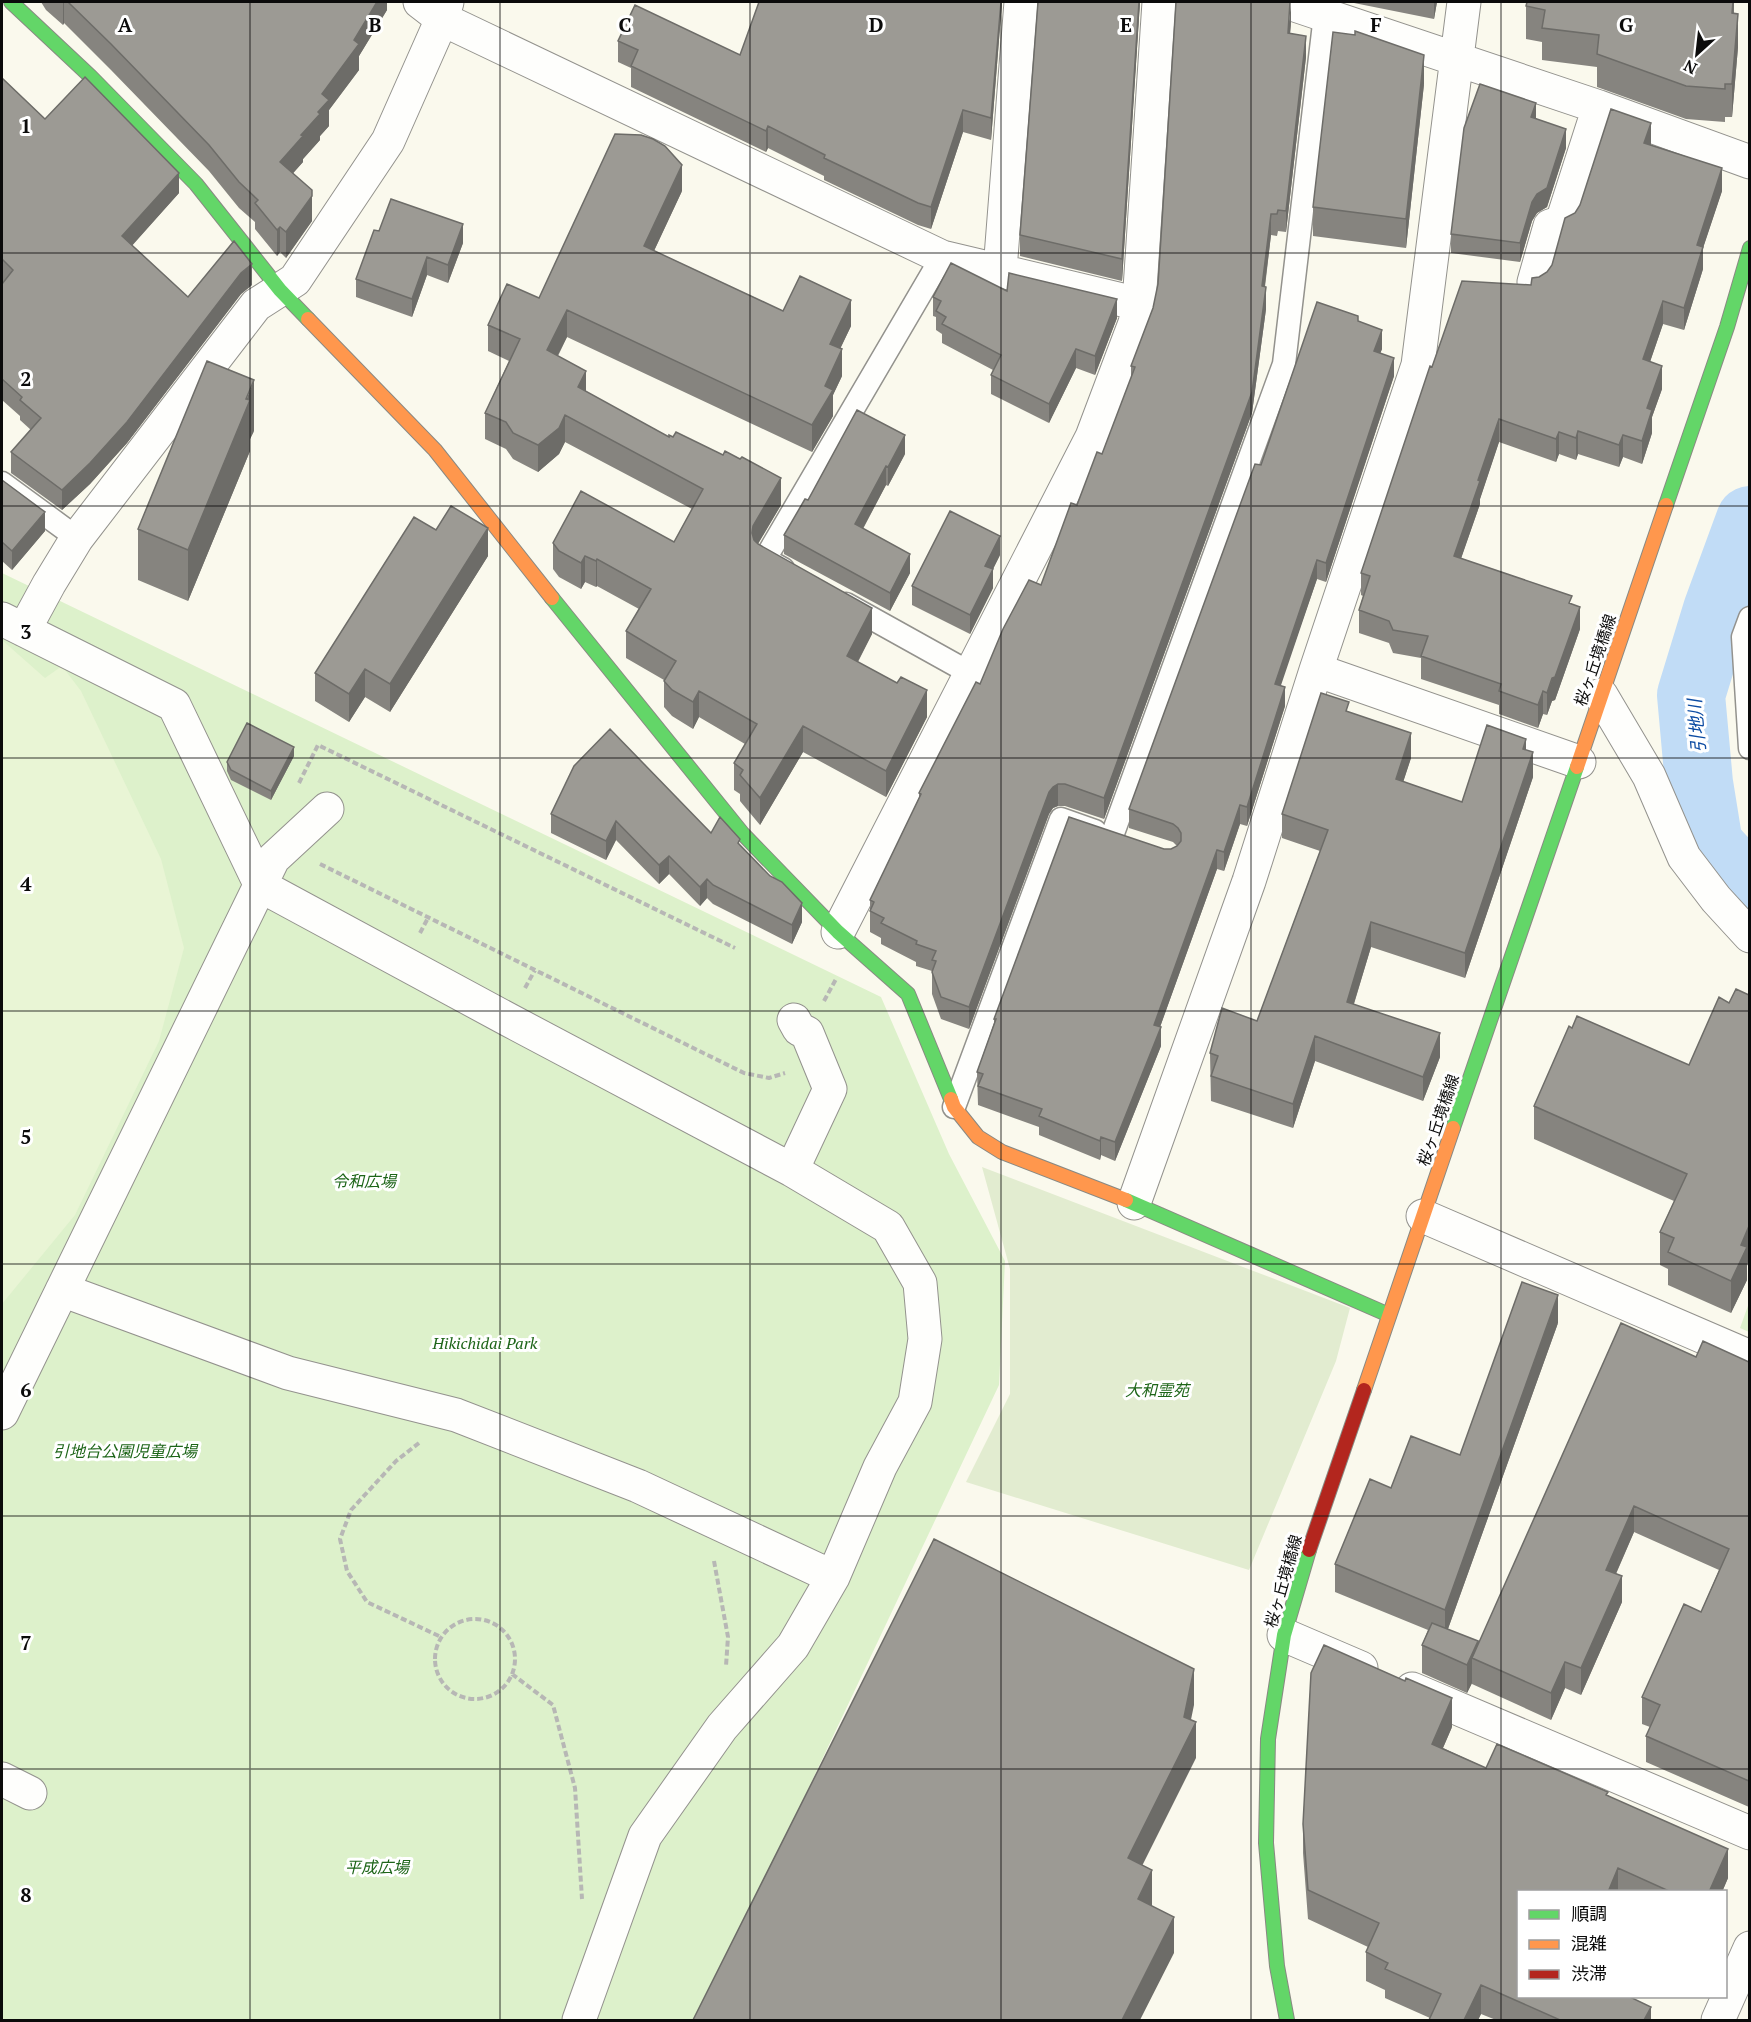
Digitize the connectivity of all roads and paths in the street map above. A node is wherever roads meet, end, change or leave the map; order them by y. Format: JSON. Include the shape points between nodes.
{"nodes":[{"id":1,"x":11,"y":2,"type":"edge"},
{"id":2,"x":1021,"y":2,"type":"edge"},
{"id":3,"x":1159,"y":2,"type":"edge"},
{"id":4,"x":1286,"y":2,"type":"edge"},
{"id":5,"x":1464,"y":2,"type":"edge"},
{"id":6,"x":436,"y":7,"type":"edge"},
{"id":7,"x":1328,"y":8,"type":"edge"},
{"id":8,"x":1456,"y":59,"type":"junction"},
{"id":9,"x":1599,"y":107,"type":"junction"},
{"id":10,"x":1749,"y":162,"type":"edge"},
{"id":11,"x":1749,"y":248,"type":"edge"},
{"id":12,"x":942,"y":257,"type":"junction"},
{"id":13,"x":1000,"y":270,"type":"junction"},
{"id":14,"x":1534,"y":282,"type":"edge"},
{"id":15,"x":280,"y":290,"type":"junction"},
{"id":16,"x":1139,"y":304,"type":"junction"},
{"id":17,"x":2,"y":483,"type":"edge"},
{"id":18,"x":77,"y":538,"type":"junction"},
{"id":19,"x":806,"y":582,"type":"edge"},
{"id":20,"x":827,"y":593,"type":"edge"},
{"id":21,"x":1749,"y":618,"type":"edge"},
{"id":22,"x":13,"y":625,"type":"edge"},
{"id":23,"x":1316,"y":670,"type":"junction"},
{"id":24,"x":970,"y":673,"type":"junction"},
{"id":25,"x":1601,"y":695,"type":"junction"},
{"id":26,"x":1749,"y":748,"type":"edge"},
{"id":27,"x":1579,"y":762,"type":"junction"},
{"id":28,"x":297,"y":787,"type":"dead end"},
{"id":29,"x":327,"y":809,"type":"dead end"},
{"id":30,"x":1112,"y":836,"type":"junction"},
{"id":31,"x":1135,"y":844,"type":"edge"},
{"id":32,"x":286,"y":847,"type":"junction"},
{"id":33,"x":261,"y":886,"type":"junction"},
{"id":34,"x":1749,"y":936,"type":"edge"},
{"id":35,"x":847,"y":938,"type":"junction"},
{"id":36,"x":735,"y":948,"type":"dead end"},
{"id":37,"x":801,"y":1027,"type":"junction"},
{"id":38,"x":954,"y":1107,"type":"junction"},
{"id":39,"x":792,"y":1170,"type":"junction"},
{"id":40,"x":1134,"y":1203,"type":"junction"},
{"id":41,"x":1424,"y":1216,"type":"junction"},
{"id":42,"x":62,"y":1290,"type":"junction"},
{"id":43,"x":1389,"y":1315,"type":"junction"},
{"id":44,"x":1749,"y":1357,"type":"edge"},
{"id":45,"x":2,"y":1413,"type":"edge"},
{"id":46,"x":456,"y":1415,"type":"junction"},
{"id":47,"x":714,"y":1557,"type":"dead end"},
{"id":48,"x":833,"y":1577,"type":"junction"},
{"id":49,"x":1284,"y":1635,"type":"junction"},
{"id":50,"x":441,"y":1637,"type":"junction"},
{"id":51,"x":725,"y":1671,"type":"dead end"},
{"id":52,"x":512,"y":1674,"type":"junction"},
{"id":53,"x":1749,"y":1833,"type":"edge"},
{"id":54,"x":583,"y":1902,"type":"dead end"},
{"id":55,"x":1749,"y":1948,"type":"edge"},
{"id":56,"x":579,"y":2020,"type":"edge"},
{"id":57,"x":1287,"y":2020,"type":"edge"},
{"id":58,"x":1718,"y":2020,"type":"edge"}],
"edges":[{"from":1,"to":15,"type":"street","via":[[196,184]]},
{"from":2,"to":13,"type":"street"},
{"from":3,"to":16,"type":"street"},
{"from":4,"to":7,"type":"street"},
{"from":5,"to":8,"type":"street"},
{"from":6,"to":12,"type":"street"},
{"from":6,"to":15,"type":"street","via":[[387,141],[295,280]]},
{"from":7,"to":8,"type":"street"},
{"from":7,"to":30,"type":"lane","via":[[1284,364]]},
{"from":8,"to":9,"type":"street"},
{"from":8,"to":23,"type":"street","via":[[1418,365]]},
{"from":9,"to":10,"type":"street"},
{"from":9,"to":14,"type":"street","via":[[1562,222],[1550,226]]},
{"from":11,"to":25,"type":"street","name":"桜ヶ丘境橋線","via":[[1727,327]]},
{"from":12,"to":13,"type":"street"},
{"from":12,"to":19,"type":"lane","via":[[765,559]]},
{"from":13,"to":16,"type":"street"},
{"from":15,"to":18,"type":"street","via":[[256,304]]},
{"from":15,"to":35,"type":"street","via":[[435,450],[742,833]]},
{"from":16,"to":24,"type":"street","via":[[1092,437]]},
{"from":17,"to":18,"type":"lane"},
{"from":18,"to":22,"type":"street","via":[[49,584]]},
{"from":20,"to":24,"type":"lane"},
{"from":21,"to":26,"type":"lane","via":[[1743,637]]},
{"from":22,"to":33,"type":"street","via":[[174,705]]},
{"from":23,"to":27,"type":"street"},
{"from":23,"to":40,"type":"street","via":[[1249,881]]},
{"from":24,"to":35,"type":"street"},
{"from":25,"to":27,"type":"street","name":"桜ヶ丘境橋線"},
{"from":25,"to":34,"type":"street","via":[[1649,776],[1684,857]]},
{"from":27,"to":41,"type":"street","name":"桜ヶ丘境橋線"},
{"from":28,"to":36,"type":"path","via":[[318,745]]},
{"from":29,"to":32,"type":"street"},
{"from":30,"to":31,"type":"lane"},
{"from":30,"to":38,"type":"lane","via":[[1061,819]]},
{"from":32,"to":33,"type":"street","via":[[273,859]]},
{"from":32,"to":37,"type":"path","via":[[744,1073],[769,1078],[786,1073]]},
{"from":33,"to":39,"type":"street"},
{"from":33,"to":42,"type":"street"},
{"from":35,"to":37,"type":"path"},
{"from":35,"to":38,"type":"street","via":[[908,994]]},
{"from":37,"to":39,"type":"street","via":[[830,1089]]},
{"from":38,"to":40,"type":"street","via":[[978,1137],[1002,1152]]},
{"from":39,"to":48,"type":"street","via":[[888,1227],[920,1283],[925,1339],[915,1401],[880,1467]]},
{"from":40,"to":43,"type":"street"},
{"from":41,"to":43,"type":"street","name":"桜ヶ丘境橋線"},
{"from":41,"to":44,"type":"street"},
{"from":42,"to":45,"type":"street"},
{"from":42,"to":46,"type":"street","via":[[288,1373]]},
{"from":43,"to":49,"type":"street","name":"桜ヶ丘境橋線","via":[[1308,1552]]},
{"from":46,"to":48,"type":"street","via":[[638,1486]]},
{"from":46,"to":50,"type":"path","via":[[396,1461],[351,1510],[340,1539],[347,1571],[367,1602]]},
{"from":47,"to":51,"type":"path","via":[[728,1637]]},
{"from":48,"to":56,"type":"street","via":[[793,1646],[722,1727],[645,1836]]},
{"from":49,"to":53,"type":"street"},
{"from":49,"to":57,"type":"street","name":"桜ヶ丘境橋線","via":[[1268,1739],[1266,1843],[1277,1966]]},
{"from":50,"to":52,"type":"path","via":[[460,1621],[489,1621],[505,1632],[513,1644],[516,1657]]},
{"from":50,"to":52,"type":"path","via":[[435,1663],[438,1676],[461,1696],[479,1699],[493,1695]]},
{"from":52,"to":54,"type":"path","via":[[553,1705],[575,1788]]},
{"from":55,"to":58,"type":"street"}]}
